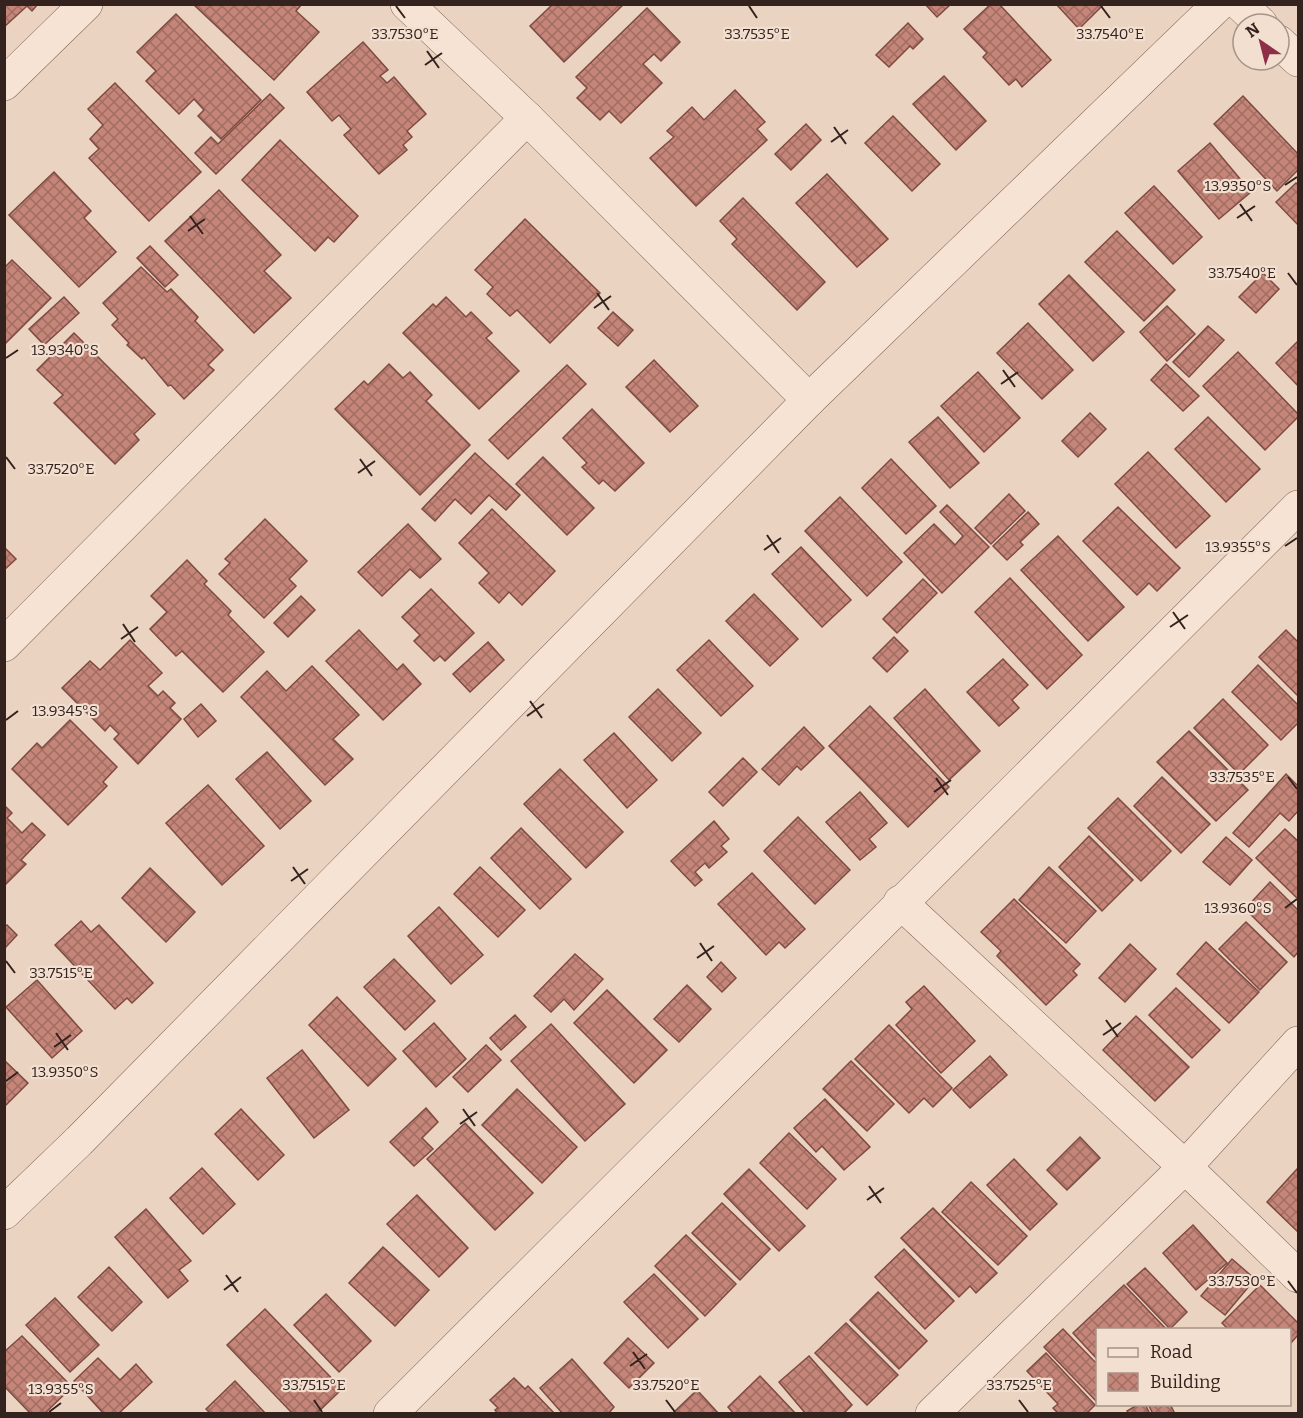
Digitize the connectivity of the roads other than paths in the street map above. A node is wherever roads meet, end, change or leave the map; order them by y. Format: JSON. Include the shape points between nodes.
{"nodes":[{"id":1,"x":86,"y":4,"type":"edge"},
{"id":2,"x":407,"y":4,"type":"edge"},
{"id":3,"x":1219,"y":4,"type":"edge"},
{"id":4,"x":4,"y":84,"type":"edge"},
{"id":5,"x":527,"y":118,"type":"junction"},
{"id":6,"x":809,"y":400,"type":"junction"},
{"id":7,"x":1299,"y":507,"type":"edge"},
{"id":8,"x":4,"y":645,"type":"edge"},
{"id":9,"x":900,"y":902,"type":"junction"},
{"id":10,"x":1299,"y":1043,"type":"edge"},
{"id":11,"x":1185,"y":1167,"type":"junction"},
{"id":12,"x":4,"y":1213,"type":"edge"},
{"id":13,"x":1299,"y":1276,"type":"edge"},
{"id":14,"x":390,"y":1413,"type":"edge"},
{"id":15,"x":932,"y":1413,"type":"edge"}],
"edges":[{"from":1,"to":4,"type":"street"},
{"from":2,"to":5,"type":"street"},
{"from":3,"to":6,"type":"street"},
{"from":5,"to":6,"type":"street"},
{"from":5,"to":8,"type":"street"},
{"from":6,"to":12,"type":"street"},
{"from":7,"to":9,"type":"street"},
{"from":9,"to":11,"type":"street"},
{"from":9,"to":14,"type":"street"},
{"from":10,"to":11,"type":"street"},
{"from":11,"to":13,"type":"street"},
{"from":11,"to":15,"type":"street"}]}
